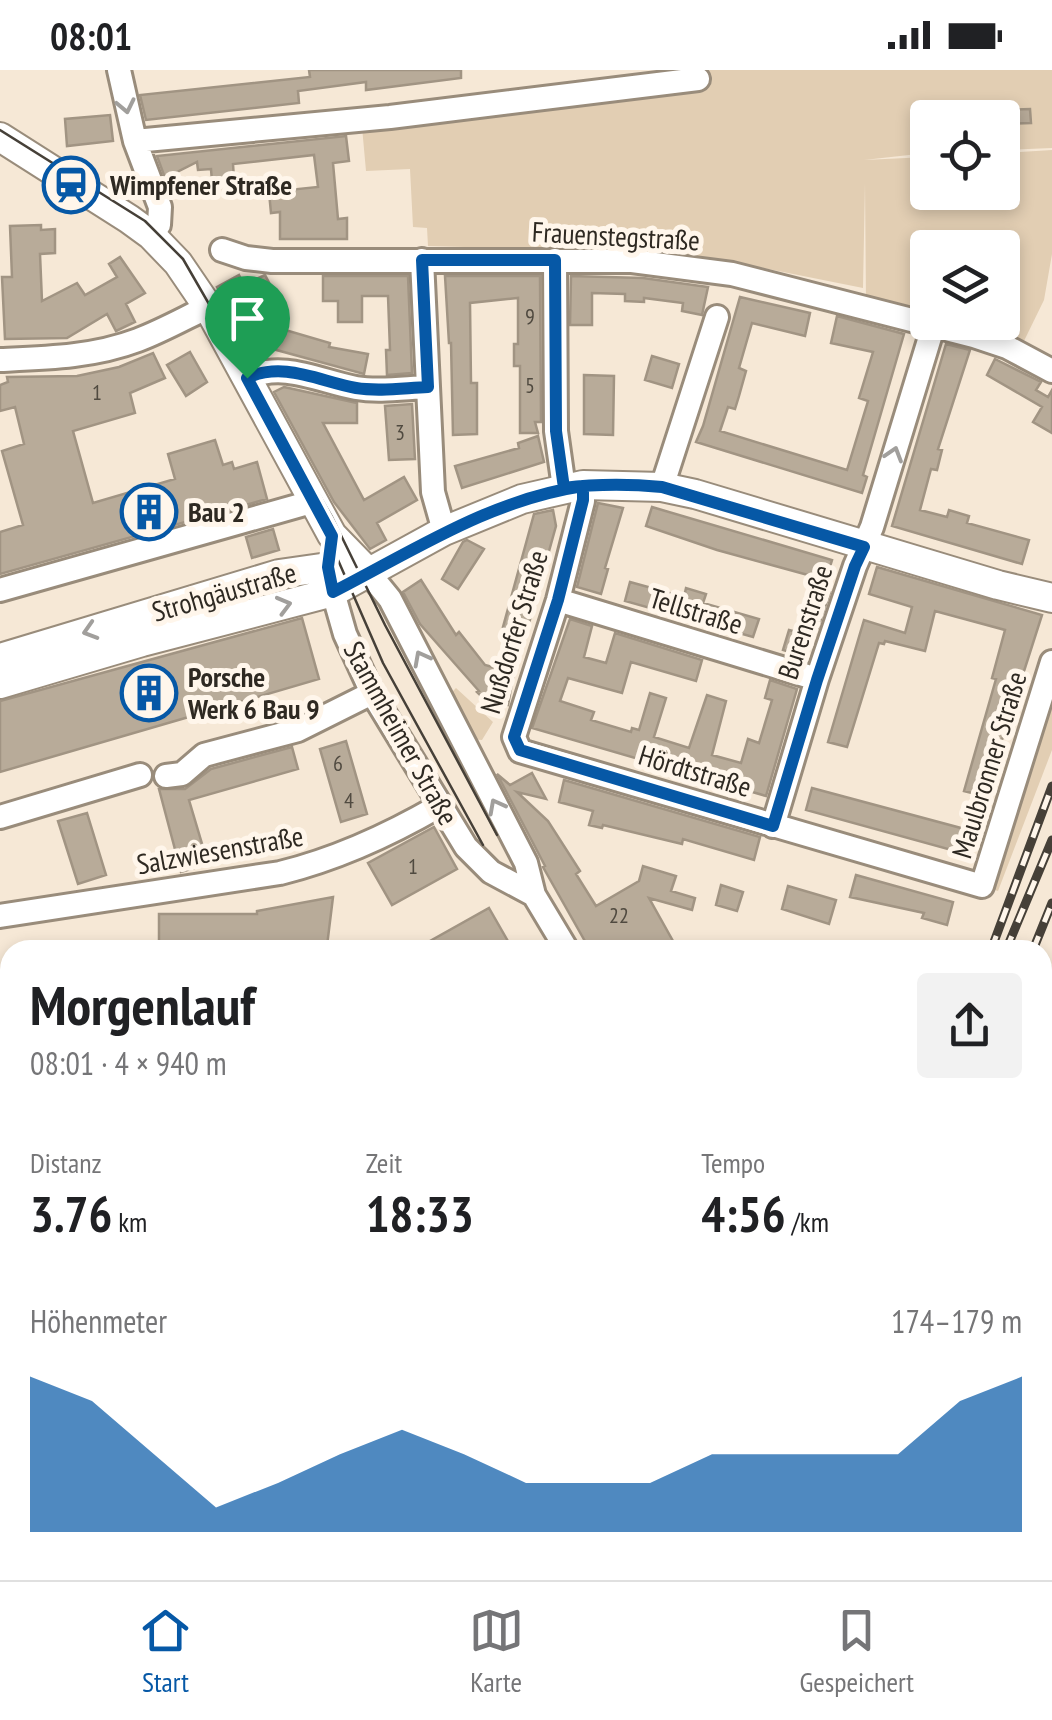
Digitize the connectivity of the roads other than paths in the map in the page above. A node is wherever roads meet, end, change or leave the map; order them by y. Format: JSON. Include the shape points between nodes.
{"nodes":[{"id":1,"x":119,"y":70,"type":"edge"},
{"id":2,"x":698,"y":79,"type":"dead end"},
{"id":3,"x":0,"y":137,"type":"edge"},
{"id":4,"x":134,"y":141,"type":"junction"},
{"id":5,"x":151,"y":236,"type":"junction"},
{"id":6,"x":222,"y":250,"type":"dead end"},
{"id":7,"x":422,"y":260,"type":"junction"},
{"id":8,"x":555,"y":260,"type":"junction"},
{"id":9,"x":208,"y":307,"type":"junction"},
{"id":10,"x":718,"y":317,"type":"dead end"},
{"id":11,"x":910,"y":319,"type":"edge"},
{"id":12,"x":929,"y":340,"type":"edge"},
{"id":13,"x":985,"y":340,"type":"edge"},
{"id":14,"x":0,"y":360,"type":"edge"},
{"id":15,"x":1052,"y":372,"type":"edge"},
{"id":16,"x":247,"y":378,"type":"junction"},
{"id":17,"x":428,"y":387,"type":"junction"},
{"id":18,"x":573,"y":487,"type":"junction"},
{"id":19,"x":662,"y":487,"type":"junction"},
{"id":20,"x":315,"y":501,"type":"junction"},
{"id":21,"x":444,"y":531,"type":"junction"},
{"id":22,"x":332,"y":536,"type":"junction"},
{"id":23,"x":864,"y":547,"type":"junction"},
{"id":24,"x":368,"y":572,"type":"junction"},
{"id":25,"x":330,"y":580,"type":"junction"},
{"id":26,"x":0,"y":590,"type":"edge"},
{"id":27,"x":1052,"y":598,"type":"edge"},
{"id":28,"x":558,"y":600,"type":"junction"},
{"id":29,"x":0,"y":658,"type":"edge"},
{"id":30,"x":1052,"y":662,"type":"edge"},
{"id":31,"x":817,"y":680,"type":"junction"},
{"id":32,"x":0,"y":684,"type":"edge"},
{"id":33,"x":372,"y":693,"type":"junction"},
{"id":34,"x":514,"y":737,"type":"joint"},
{"id":35,"x":140,"y":775,"type":"dead end"},
{"id":36,"x":166,"y":776,"type":"dead end"},
{"id":37,"x":440,"y":806,"type":"junction"},
{"id":38,"x":0,"y":816,"type":"edge"},
{"id":39,"x":773,"y":826,"type":"junction"},
{"id":40,"x":518,"y":849,"type":"junction"},
{"id":41,"x":491,"y":872,"type":"junction"},
{"id":42,"x":982,"y":886,"type":"joint"},
{"id":43,"x":534,"y":896,"type":"junction"},
{"id":44,"x":0,"y":916,"type":"edge"},
{"id":45,"x":561,"y":940,"type":"edge"}],
"edges":[{"from":1,"to":4,"type":"street","one_way":true},
{"from":2,"to":4,"type":"street"},
{"from":3,"to":5,"type":"main road","name":"Stammheimer Straße"},
{"from":4,"to":5,"type":"street","via":[[160,207]]},
{"from":5,"to":9,"type":"main road","name":"Stammheimer Straße"},
{"from":6,"to":7,"type":"street","name":"Frauenstegstraße","via":[[272,261]]},
{"from":7,"to":8,"type":"street","name":"Frauenstegstraße"},
{"from":7,"to":17,"type":"street"},
{"from":8,"to":11,"type":"street","name":"Frauenstegstraße","via":[[632,261]]},
{"from":8,"to":18,"type":"street","name":"Nußdorfer Straße","via":[[556,431]]},
{"from":9,"to":14,"type":"street","via":[[110,350]]},
{"from":9,"to":16,"type":"main road","name":"Stammheimer Straße"},
{"from":10,"to":19,"type":"street"},
{"from":23,"to":12,"type":"street","name":"Burenstraße","one_way":true},
{"from":13,"to":15,"type":"street","name":"Frauenstegstraße"},
{"from":16,"to":17,"type":"street","via":[[268,370],[372,390]]},
{"from":16,"to":20,"type":"main road","name":"Stammheimer Straße"},
{"from":17,"to":21,"type":"street","via":[[433,492]]},
{"from":18,"to":19,"type":"main road"},
{"from":18,"to":21,"type":"main road"},
{"from":18,"to":28,"type":"street","name":"Nußdorfer Straße","via":[[583,500]]},
{"from":19,"to":23,"type":"main road"},
{"from":20,"to":22,"type":"main road","name":"Stammheimer Straße"},
{"from":20,"to":26,"type":"street"},
{"from":21,"to":24,"type":"main road"},
{"from":22,"to":24,"type":"main road","name":"Stammheimer Straße"},
{"from":22,"to":25,"type":"main road","name":"Stammheimer Straße"},
{"from":23,"to":27,"type":"main road"},
{"from":23,"to":31,"type":"street","name":"Burenstraße"},
{"from":24,"to":25,"type":"main road","name":"Strohgäustraße"},
{"from":40,"to":24,"type":"street","name":"Stammheimer Straße","one_way":true,"via":[[390,599]]},
{"from":25,"to":29,"type":"main road","name":"Strohgäustraße","one_way":true,"via":[[279,574]]},
{"from":32,"to":25,"type":"main road","name":"Strohgäustraße","one_way":true},
{"from":25,"to":33,"type":"street","name":"Stammheimer Straße"},
{"from":28,"to":31,"type":"street","name":"Tellstraße"},
{"from":28,"to":34,"type":"street","name":"Nußdorfer Straße"},
{"from":30,"to":42,"type":"street","name":"Maulbronner Straße"},
{"from":31,"to":39,"type":"street","name":"Burenstraße"},
{"from":33,"to":36,"type":"street","via":[[298,730],[204,755],[182,774]]},
{"from":33,"to":37,"type":"street","name":"Stammheimer Straße"},
{"from":34,"to":39,"type":"street","name":"Hördtstraße","via":[[520,750]]},
{"from":35,"to":38,"type":"street"},
{"from":37,"to":41,"type":"street","name":"Stammheimer Straße"},
{"from":37,"to":44,"type":"street","name":"Salzwiesenstraße","via":[[319,864]]},
{"from":39,"to":42,"type":"street","name":"Hördtstraße"},
{"from":40,"to":41,"type":"street"},
{"from":40,"to":43,"type":"street","name":"Stammheimer Straße"},
{"from":41,"to":43,"type":"street","name":"Stammheimer Straße"},
{"from":43,"to":45,"type":"street","name":"Stammheimer Straße"}]}
